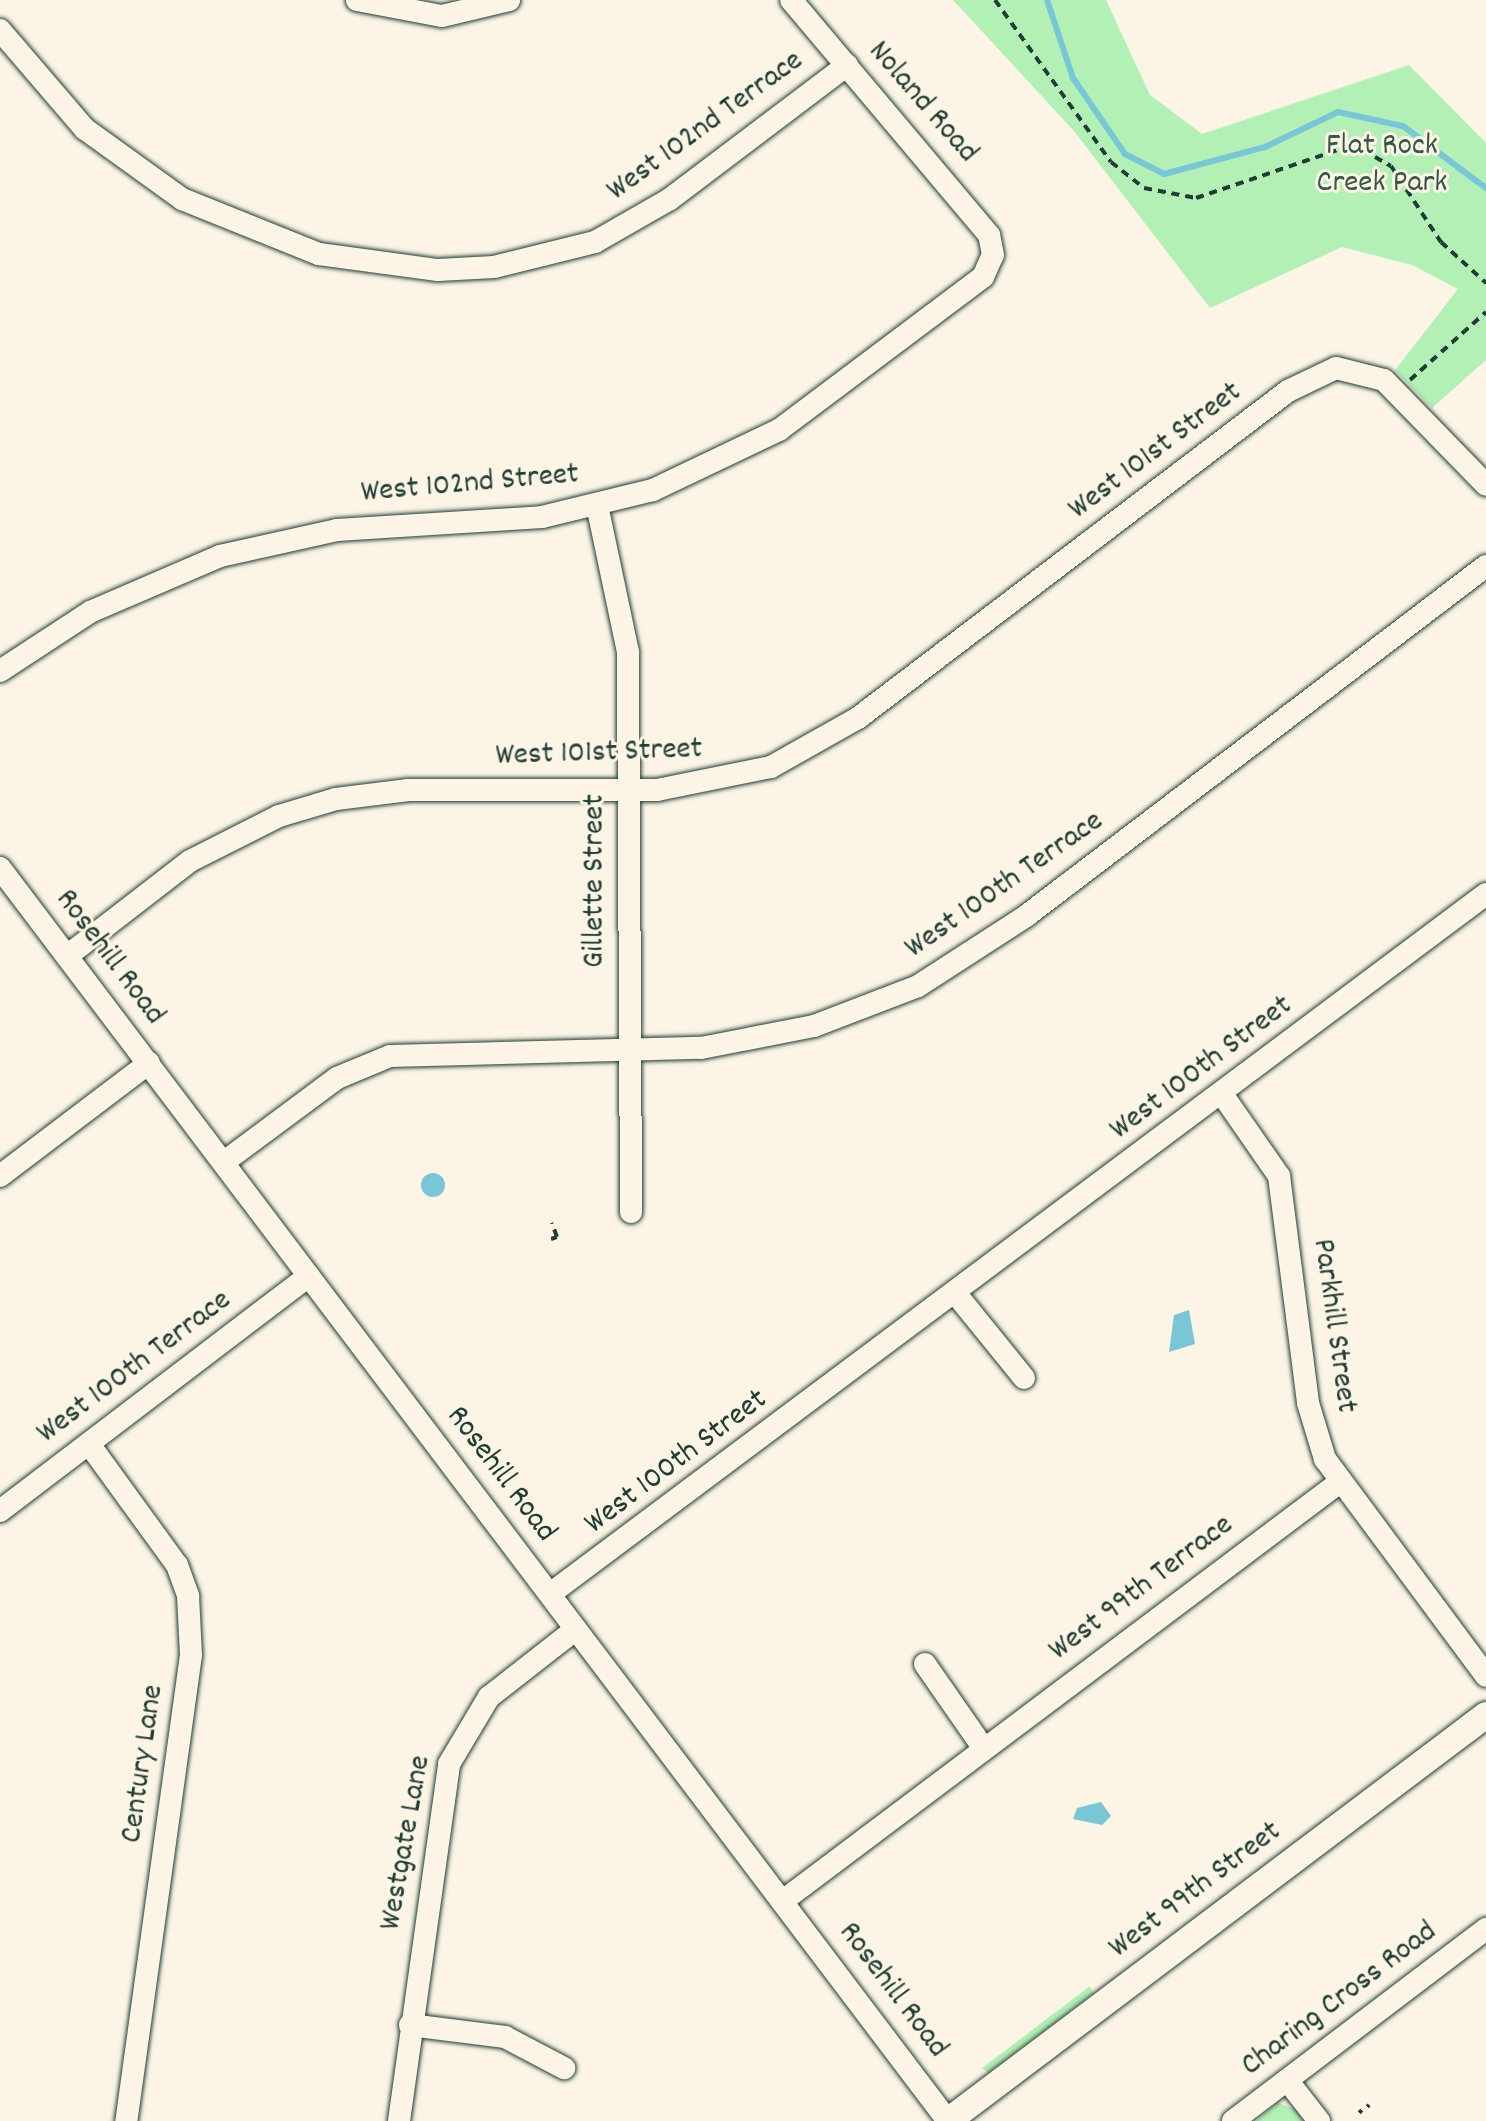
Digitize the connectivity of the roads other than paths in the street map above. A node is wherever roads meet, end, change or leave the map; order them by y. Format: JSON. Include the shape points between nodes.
{"nodes":[{"id":1,"x":357,"y":0,"type":"edge"},
{"id":2,"x":509,"y":0,"type":"edge"},
{"id":3,"x":791,"y":0,"type":"edge"},
{"id":4,"x":0,"y":30,"type":"edge"},
{"id":5,"x":847,"y":65,"type":"junction"},
{"id":6,"x":993,"y":255,"type":"joint"},
{"id":7,"x":1486,"y":485,"type":"edge"},
{"id":8,"x":597,"y":505,"type":"junction"},
{"id":9,"x":1486,"y":566,"type":"edge"},
{"id":10,"x":0,"y":671,"type":"edge"},
{"id":11,"x":628,"y":790,"type":"junction"},
{"id":12,"x":0,"y":868,"type":"edge"},
{"id":13,"x":1482,"y":905,"type":"edge"},
{"id":14,"x":67,"y":956,"type":"junction"},
{"id":15,"x":628,"y":1050,"type":"junction"},
{"id":16,"x":149,"y":1063,"type":"junction"},
{"id":17,"x":1222,"y":1094,"type":"junction"},
{"id":18,"x":224,"y":1162,"type":"junction"},
{"id":19,"x":0,"y":1176,"type":"edge"},
{"id":20,"x":631,"y":1212,"type":"dead end"},
{"id":21,"x":309,"y":1276,"type":"junction"},
{"id":22,"x":956,"y":1294,"type":"junction"},
{"id":23,"x":1024,"y":1378,"type":"dead end"},
{"id":24,"x":89,"y":1444,"type":"junction"},
{"id":25,"x":1340,"y":1482,"type":"junction"},
{"id":26,"x":0,"y":1511,"type":"edge"},
{"id":27,"x":550,"y":1594,"type":"junction"},
{"id":28,"x":576,"y":1629,"type":"junction"},
{"id":29,"x":925,"y":1664,"type":"dead end"},
{"id":30,"x":1486,"y":1676,"type":"edge"},
{"id":31,"x":1486,"y":1715,"type":"edge"},
{"id":32,"x":984,"y":1749,"type":"junction"},
{"id":33,"x":784,"y":1900,"type":"junction"},
{"id":34,"x":1486,"y":1929,"type":"edge"},
{"id":35,"x":410,"y":2025,"type":"junction"},
{"id":36,"x":564,"y":2068,"type":"dead end"},
{"id":37,"x":1287,"y":2080,"type":"junction"},
{"id":38,"x":126,"y":2121,"type":"edge"},
{"id":39,"x":399,"y":2121,"type":"edge"},
{"id":40,"x":948,"y":2121,"type":"edge"},
{"id":41,"x":1233,"y":2121,"type":"edge"},
{"id":42,"x":1319,"y":2121,"type":"edge"}],
"edges":[{"from":1,"to":2,"type":"street","via":[[442,16]]},
{"from":3,"to":5,"type":"street","name":"Noland Road"},
{"from":4,"to":5,"type":"street","name":"West 102nd Terrace","via":[[45,88],[132,166],[242,228],[319,254],[438,270],[494,267],[595,242],[670,199]]},
{"from":5,"to":6,"type":"street","name":"Noland Road","via":[[971,208]]},
{"from":6,"to":8,"type":"street","name":"West 102nd Street","via":[[983,277],[938,314],[779,430],[653,490]]},
{"from":7,"to":11,"type":"street","name":"West 101st Street","via":[[1398,392],[1370,372],[1336,368],[1288,391],[819,744],[730,779]]},
{"from":8,"to":10,"type":"street","name":"West 102nd Street","via":[[501,521],[337,530],[220,556],[90,612]]},
{"from":8,"to":11,"type":"street","name":"Gillette Street","via":[[628,652]]},
{"from":9,"to":15,"type":"street","name":"West 100th Terrace","via":[[1037,909],[937,975],[814,1026],[701,1048]]},
{"from":11,"to":14,"type":"street","name":"West 101st Street","via":[[373,793],[279,816],[190,861]]},
{"from":11,"to":15,"type":"street","name":"Gillette Street"},
{"from":12,"to":14,"type":"street","name":"Rosehill Road"},
{"from":13,"to":17,"type":"street","name":"West 100th Street"},
{"from":14,"to":16,"type":"street","name":"Rosehill Road"},
{"from":15,"to":18,"type":"street","name":"West 100th Terrace","via":[[390,1056],[337,1078]]},
{"from":15,"to":20,"type":"street","name":"Gillette Street"},
{"from":16,"to":18,"type":"street","name":"Rosehill Road"},
{"from":16,"to":19,"type":"street"},
{"from":17,"to":22,"type":"street","name":"West 100th Street"},
{"from":17,"to":25,"type":"street","name":"Parkhill Street","via":[[1279,1176],[1308,1403]]},
{"from":18,"to":21,"type":"street","name":"Rosehill Road"},
{"from":21,"to":24,"type":"street","name":"West 100th Terrace"},
{"from":21,"to":27,"type":"street","name":"Rosehill Road"},
{"from":22,"to":23,"type":"street"},
{"from":22,"to":27,"type":"street","name":"West 100th Street"},
{"from":24,"to":26,"type":"street","name":"West 100th Terrace"},
{"from":24,"to":38,"type":"street","name":"Century Lane","via":[[177,1565],[188,1596],[191,1655]]},
{"from":25,"to":30,"type":"street","name":"Parkhill Street"},
{"from":25,"to":32,"type":"street","name":"West 99th Terrace"},
{"from":27,"to":28,"type":"street","name":"Rosehill Road"},
{"from":28,"to":33,"type":"street","name":"Rosehill Road"},
{"from":28,"to":35,"type":"street","name":"Westgate Lane","via":[[489,1697],[449,1764]]},
{"from":29,"to":32,"type":"street"},
{"from":31,"to":40,"type":"street","name":"West 99th Street"},
{"from":32,"to":33,"type":"street","name":"West 99th Terrace"},
{"from":33,"to":40,"type":"street","name":"Rosehill Road"},
{"from":34,"to":37,"type":"street","name":"Charing Cross Road"},
{"from":35,"to":36,"type":"street","via":[[505,2037]]},
{"from":35,"to":39,"type":"street","name":"Westgate Lane"},
{"from":37,"to":41,"type":"street","name":"Charing Cross Road"},
{"from":37,"to":42,"type":"street"}]}
